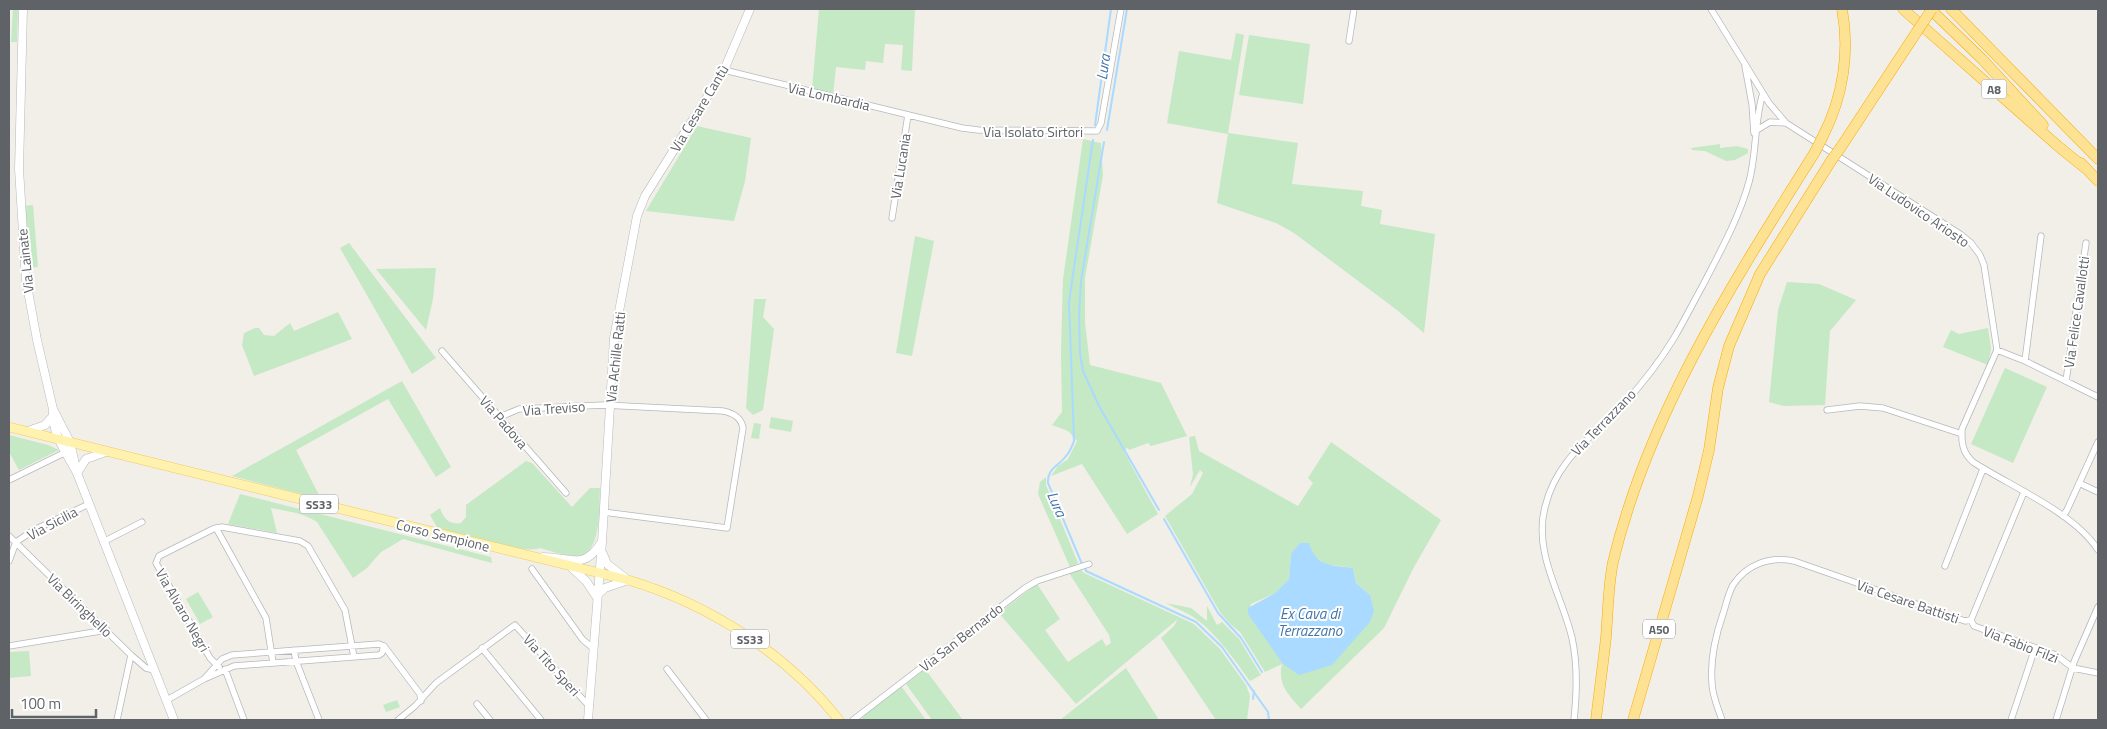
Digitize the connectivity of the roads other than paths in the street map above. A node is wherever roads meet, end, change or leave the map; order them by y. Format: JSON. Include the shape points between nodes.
{"nodes":[{"id":1,"x":23,"y":9,"type":"edge"},
{"id":2,"x":750,"y":9,"type":"edge"},
{"id":3,"x":1121,"y":9,"type":"edge"},
{"id":4,"x":1354,"y":9,"type":"edge"},
{"id":5,"x":1711,"y":9,"type":"edge"},
{"id":6,"x":1842,"y":9,"type":"edge"},
{"id":7,"x":1903,"y":9,"type":"edge"},
{"id":8,"x":1931,"y":9,"type":"edge"},
{"id":9,"x":1951,"y":9,"type":"edge"},
{"id":10,"x":1349,"y":41,"type":"dead end"},
{"id":11,"x":1743,"y":59,"type":"junction"},
{"id":12,"x":724,"y":70,"type":"junction"},
{"id":13,"x":1764,"y":93,"type":"junction"},
{"id":14,"x":1752,"y":104,"type":"junction"},
{"id":15,"x":908,"y":115,"type":"junction"},
{"id":16,"x":934,"y":121,"type":"joint"},
{"id":17,"x":1786,"y":123,"type":"junction"},
{"id":18,"x":1757,"y":130,"type":"junction"},
{"id":19,"x":1755,"y":144,"type":"junction"},
{"id":20,"x":2098,"y":159,"type":"edge"},
{"id":21,"x":2085,"y":168,"type":"junction"},
{"id":22,"x":2098,"y":181,"type":"edge"},
{"id":23,"x":641,"y":204,"type":"joint"},
{"id":24,"x":892,"y":218,"type":"dead end"},
{"id":25,"x":2041,"y":236,"type":"dead end"},
{"id":26,"x":2086,"y":243,"type":"dead end"},
{"id":27,"x":1997,"y":350,"type":"junction"},
{"id":28,"x":442,"y":351,"type":"dead end"},
{"id":29,"x":2025,"y":361,"type":"junction"},
{"id":30,"x":2066,"y":381,"type":"junction"},
{"id":31,"x":2098,"y":397,"type":"edge"},
{"id":32,"x":609,"y":405,"type":"junction"},
{"id":33,"x":1827,"y":410,"type":"dead end"},
{"id":34,"x":53,"y":412,"type":"junction"},
{"id":35,"x":500,"y":417,"type":"junction"},
{"id":36,"x":9,"y":427,"type":"edge"},
{"id":37,"x":22,"y":430,"type":"junction"},
{"id":38,"x":1962,"y":434,"type":"junction"},
{"id":39,"x":58,"y":439,"type":"junction"},
{"id":40,"x":70,"y":442,"type":"junction"},
{"id":41,"x":2098,"y":442,"type":"edge"},
{"id":42,"x":66,"y":452,"type":"junction"},
{"id":43,"x":106,"y":452,"type":"junction"},
{"id":44,"x":1983,"y":469,"type":"junction"},
{"id":45,"x":77,"y":473,"type":"junction"},
{"id":46,"x":9,"y":480,"type":"edge"},
{"id":47,"x":2079,"y":483,"type":"junction"},
{"id":48,"x":2024,"y":492,"type":"junction"},
{"id":49,"x":2098,"y":492,"type":"edge"},
{"id":50,"x":566,"y":493,"type":"dead end"},
{"id":51,"x":89,"y":504,"type":"junction"},
{"id":52,"x":603,"y":512,"type":"junction"},
{"id":53,"x":2063,"y":516,"type":"junction"},
{"id":54,"x":142,"y":522,"type":"dead end"},
{"id":55,"x":216,"y":528,"type":"junction"},
{"id":56,"x":9,"y":536,"type":"edge"},
{"id":57,"x":16,"y":542,"type":"junction"},
{"id":58,"x":104,"y":542,"type":"junction"},
{"id":59,"x":602,"y":542,"type":"junction"},
{"id":60,"x":2097,"y":547,"type":"edge"},
{"id":61,"x":533,"y":557,"type":"junction"},
{"id":62,"x":9,"y":561,"type":"edge"},
{"id":63,"x":1089,"y":564,"type":"dead end"},
{"id":64,"x":1945,"y":566,"type":"dead end"},
{"id":65,"x":571,"y":567,"type":"junction"},
{"id":66,"x":532,"y":569,"type":"dead end"},
{"id":67,"x":598,"y":574,"type":"junction"},
{"id":68,"x":628,"y":580,"type":"junction"},
{"id":69,"x":596,"y":596,"type":"junction"},
{"id":70,"x":2098,"y":608,"type":"edge"},
{"id":71,"x":1971,"y":620,"type":"junction"},
{"id":72,"x":107,"y":630,"type":"junction"},
{"id":73,"x":9,"y":646,"type":"edge"},
{"id":74,"x":353,"y":646,"type":"junction"},
{"id":75,"x":384,"y":646,"type":"junction"},
{"id":76,"x":482,"y":648,"type":"junction"},
{"id":77,"x":593,"y":648,"type":"junction"},
{"id":78,"x":2036,"y":648,"type":"junction"},
{"id":79,"x":294,"y":650,"type":"junction"},
{"id":80,"x":272,"y":652,"type":"junction"},
{"id":81,"x":131,"y":655,"type":"junction"},
{"id":82,"x":354,"y":657,"type":"junction"},
{"id":83,"x":222,"y":659,"type":"junction"},
{"id":84,"x":296,"y":661,"type":"junction"},
{"id":85,"x":273,"y":663,"type":"junction"},
{"id":86,"x":217,"y":665,"type":"junction"},
{"id":87,"x":2073,"y":668,"type":"junction"},
{"id":88,"x":225,"y":669,"type":"junction"},
{"id":89,"x":154,"y":670,"type":"junction"},
{"id":90,"x":667,"y":670,"type":"dead end"},
{"id":91,"x":2098,"y":674,"type":"edge"},
{"id":92,"x":204,"y":678,"type":"junction"},
{"id":93,"x":167,"y":700,"type":"junction"},
{"id":94,"x":421,"y":701,"type":"junction"},
{"id":95,"x":477,"y":704,"type":"dead end"},
{"id":96,"x":589,"y":706,"type":"junction"},
{"id":97,"x":117,"y":720,"type":"edge"},
{"id":98,"x":174,"y":720,"type":"edge"},
{"id":99,"x":244,"y":720,"type":"edge"},
{"id":100,"x":319,"y":720,"type":"edge"},
{"id":101,"x":398,"y":720,"type":"edge"},
{"id":102,"x":490,"y":720,"type":"edge"},
{"id":103,"x":541,"y":720,"type":"edge"},
{"id":104,"x":588,"y":720,"type":"edge"},
{"id":105,"x":706,"y":720,"type":"edge"},
{"id":106,"x":839,"y":720,"type":"edge"},
{"id":107,"x":852,"y":720,"type":"edge"},
{"id":108,"x":1574,"y":720,"type":"edge"},
{"id":109,"x":1596,"y":720,"type":"edge"},
{"id":110,"x":1633,"y":720,"type":"edge"},
{"id":111,"x":1722,"y":720,"type":"edge"},
{"id":112,"x":2011,"y":720,"type":"edge"},
{"id":113,"x":2056,"y":720,"type":"edge"}],
"edges":[{"from":1,"to":34,"type":"street","name":"Via Lainate","via":[[19,169],[23,250],[37,340]]},
{"from":2,"to":12,"type":"street","name":"Via Cesare Cantù"},
{"from":3,"to":16,"type":"street","name":"Via Isolato Sirtori","via":[[1100,129],[978,130]]},
{"from":4,"to":10,"type":"street"},
{"from":5,"to":11,"type":"street","name":"Via Ludovico Ariosto"},
{"from":6,"to":109,"type":"highway","bridge":true,"via":[[1845,42],[1843,76],[1824,136],[1722,302],[1652,442],[1614,562]]},
{"from":7,"to":21,"type":"highway","number":"A8"},
{"from":8,"to":21,"type":"highway","number":"A8"},
{"from":8,"to":110,"type":"highway","number":"A50","bridge":true,"via":[[1760,274],[1729,346],[1718,388],[1705,468]]},
{"from":9,"to":20,"type":"highway","number":"A8"},
{"from":11,"to":13,"type":"street","name":"Via Ludovico Ariosto"},
{"from":11,"to":14,"type":"street","name":"Via Terrazzano"},
{"from":12,"to":15,"type":"street","name":"Via Lombardia"},
{"from":12,"to":23,"type":"street","name":"Via Cesare Cantù"},
{"from":13,"to":14,"type":"street","via":[[1754,96]]},
{"from":13,"to":17,"type":"street","name":"Via Ludovico Ariosto"},
{"from":13,"to":18,"type":"street","name":"Via Terrazzano"},
{"from":14,"to":19,"type":"street","name":"Via Terrazzano"},
{"from":15,"to":16,"type":"street","name":"Via Lombardia"},
{"from":15,"to":24,"type":"street","name":"Via Lucania"},
{"from":17,"to":18,"type":"street","via":[[1770,122]]},
{"from":17,"to":27,"type":"street","name":"Via Ludovico Ariosto","via":[[1971,243],[1984,265]]},
{"from":18,"to":19,"type":"street","name":"Via Terrazzano"},
{"from":19,"to":108,"type":"street","name":"Via Terrazzano","via":[[1749,182],[1737,215],[1674,338],[1624,403],[1568,459],[1548,495],[1542,533],[1548,568],[1574,647],[1577,684]]},
{"from":21,"to":22,"type":"highway","number":"A8"},
{"from":23,"to":32,"type":"street","name":"Via Achille Ratti","via":[[614,338]]},
{"from":25,"to":29,"type":"street"},
{"from":26,"to":30,"type":"street","name":"Via Felice Cavallotti"},
{"from":27,"to":29,"type":"street"},
{"from":27,"to":38,"type":"street"},
{"from":28,"to":35,"type":"street","name":"Via Padova"},
{"from":29,"to":30,"type":"street"},
{"from":30,"to":31,"type":"street"},
{"from":32,"to":35,"type":"street","name":"Via Treviso","via":[[519,409]]},
{"from":32,"to":52,"type":"street","name":"Via Achille Ratti"},
{"from":32,"to":52,"type":"street","name":"Via Treviso","via":[[723,411],[740,419],[743,428],[727,528]]},
{"from":33,"to":38,"type":"street","via":[[1860,406],[1883,408]]},
{"from":34,"to":37,"type":"street","via":[[48,423],[40,428]]},
{"from":34,"to":39,"type":"street","name":"Via Lainate"},
{"from":34,"to":40,"type":"street","name":"Via Lainate"},
{"from":35,"to":50,"type":"street","name":"Via Padova"},
{"from":36,"to":37,"type":"main road","name":"Corso Sempione","number":"SS33"},
{"from":37,"to":39,"type":"main road","name":"Corso Sempione","number":"SS33"},
{"from":38,"to":44,"type":"street","via":[[1964,452]]},
{"from":39,"to":40,"type":"main road","name":"Corso Sempione","number":"SS33"},
{"from":39,"to":42,"type":"street","name":"Via Lainate"},
{"from":40,"to":43,"type":"main road","name":"Corso Sempione","number":"SS33"},
{"from":40,"to":45,"type":"street","name":"Via Lainate"},
{"from":41,"to":47,"type":"street"},
{"from":42,"to":45,"type":"street","name":"Via Lainate"},
{"from":42,"to":46,"type":"street"},
{"from":43,"to":45,"type":"street","via":[[86,459]]},
{"from":43,"to":61,"type":"main road","name":"Corso Sempione","number":"SS33"},
{"from":44,"to":48,"type":"street"},
{"from":44,"to":64,"type":"street"},
{"from":45,"to":51,"type":"street","name":"Via Lainate"},
{"from":47,"to":49,"type":"street"},
{"from":47,"to":53,"type":"street"},
{"from":48,"to":53,"type":"street"},
{"from":48,"to":71,"type":"street","name":"Via Cesare Battisti"},
{"from":51,"to":57,"type":"street","name":"Via Sicilia"},
{"from":51,"to":58,"type":"street","name":"Via Lainate"},
{"from":52,"to":59,"type":"street","name":"Via Achille Ratti"},
{"from":53,"to":60,"type":"street"},
{"from":54,"to":58,"type":"street"},
{"from":55,"to":74,"type":"street","via":[[305,542],[345,610]]},
{"from":55,"to":80,"type":"street","via":[[266,618]]},
{"from":55,"to":86,"type":"street","name":"Via Alvaro Negri","via":[[159,556],[156,563]]},
{"from":56,"to":57,"type":"street","name":"Via Biringhello"},
{"from":57,"to":62,"type":"street"},
{"from":57,"to":72,"type":"street","name":"Via Biringhello"},
{"from":58,"to":89,"type":"street","name":"Via Lainate"},
{"from":59,"to":61,"type":"street","via":[[592,556],[583,560]]},
{"from":59,"to":67,"type":"street","name":"Via Achille Ratti"},
{"from":59,"to":68,"type":"street","via":[[607,564]]},
{"from":61,"to":65,"type":"main road","name":"Corso Sempione","number":"SS33"},
{"from":63,"to":107,"type":"street","name":"Via San Bernardo","via":[[1044,578],[1025,588]]},
{"from":65,"to":67,"type":"main road","name":"Corso Sempione","number":"SS33"},
{"from":65,"to":69,"type":"street"},
{"from":66,"to":77,"type":"street","via":[[583,640]]},
{"from":67,"to":68,"type":"main road","name":"Corso Sempione","number":"SS33"},
{"from":67,"to":69,"type":"street","name":"Via Achille Ratti"},
{"from":68,"to":69,"type":"street","via":[[605,588]]},
{"from":68,"to":106,"type":"main road","name":"Corso Sempione","number":"SS33","via":[[677,599],[736,629],[773,656]]},
{"from":69,"to":77,"type":"street","name":"Via Achille Ratti"},
{"from":70,"to":87,"type":"street"},
{"from":71,"to":78,"type":"street","name":"Via Fabio Filzi","via":[[1974,626]]},
{"from":71,"to":111,"type":"street","name":"Via Cesare Battisti","via":[[1965,621],[1794,561],[1762,562],[1746,571],[1731,591],[1715,637],[1713,692]]},
{"from":72,"to":73,"type":"street"},
{"from":72,"to":81,"type":"street","name":"Via Biringhello"},
{"from":74,"to":75,"type":"street"},
{"from":74,"to":79,"type":"street"},
{"from":74,"to":82,"type":"street"},
{"from":75,"to":82,"type":"street","via":[[382,653]]},
{"from":75,"to":94,"type":"street","via":[[420,694]]},
{"from":76,"to":94,"type":"street","via":[[436,683]]},
{"from":76,"to":96,"type":"street","name":"Via Tito Speri","via":[[515,625]]},
{"from":76,"to":103,"type":"street"},
{"from":77,"to":96,"type":"street","name":"Via Achille Ratti"},
{"from":78,"to":87,"type":"street","name":"Via Fabio Filzi","via":[[2056,655]]},
{"from":78,"to":112,"type":"street"},
{"from":79,"to":80,"type":"street"},
{"from":79,"to":84,"type":"street"},
{"from":80,"to":83,"type":"street","via":[[232,655]]},
{"from":80,"to":85,"type":"street"},
{"from":81,"to":89,"type":"street","name":"Via Biringhello","via":[[146,668]]},
{"from":81,"to":97,"type":"street"},
{"from":82,"to":84,"type":"street"},
{"from":83,"to":86,"type":"street"},
{"from":83,"to":88,"type":"street"},
{"from":84,"to":85,"type":"street"},
{"from":84,"to":100,"type":"street"},
{"from":85,"to":88,"type":"street"},
{"from":86,"to":88,"type":"street"},
{"from":86,"to":92,"type":"street"},
{"from":87,"to":91,"type":"street"},
{"from":87,"to":113,"type":"street"},
{"from":88,"to":92,"type":"street"},
{"from":88,"to":99,"type":"street"},
{"from":89,"to":93,"type":"street","name":"Via Lainate"},
{"from":90,"to":105,"type":"street"},
{"from":92,"to":93,"type":"street"},
{"from":93,"to":98,"type":"street","name":"Via Lainate"},
{"from":94,"to":101,"type":"street"},
{"from":95,"to":102,"type":"street"},
{"from":96,"to":104,"type":"street","name":"Via Achille Ratti"}]}
